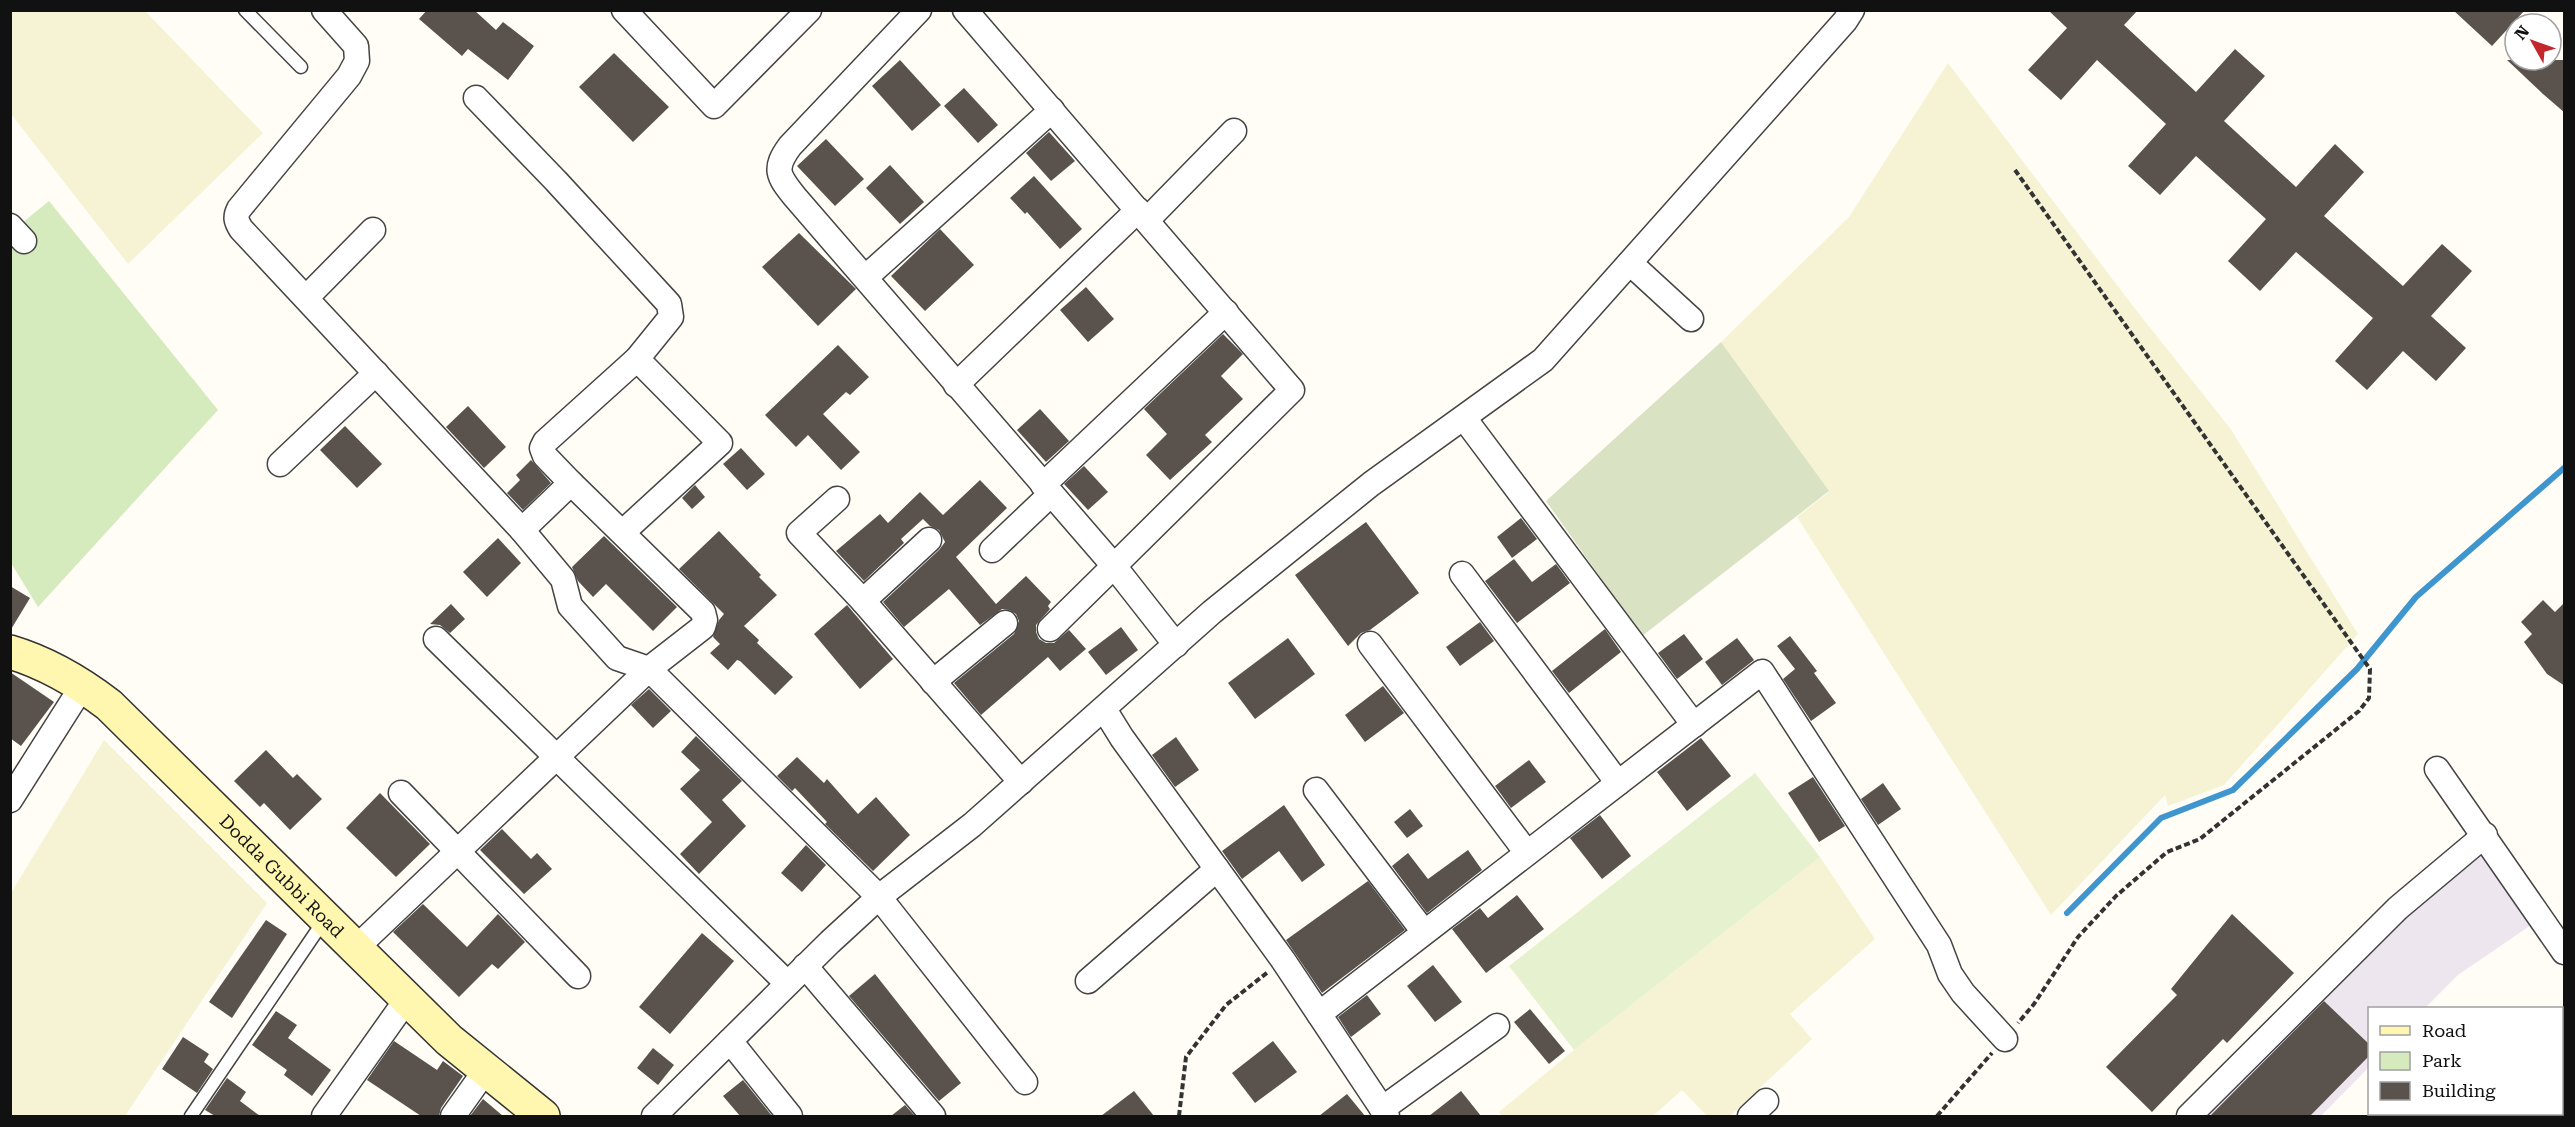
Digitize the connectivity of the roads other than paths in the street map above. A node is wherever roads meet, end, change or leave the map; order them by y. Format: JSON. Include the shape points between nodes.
{"nodes":[{"id":1,"x":245,"y":10,"type":"edge"},
{"id":2,"x":324,"y":10,"type":"edge"},
{"id":3,"x":624,"y":10,"type":"edge"},
{"id":4,"x":809,"y":10,"type":"edge"},
{"id":5,"x":919,"y":10,"type":"edge"},
{"id":6,"x":965,"y":10,"type":"edge"},
{"id":7,"x":1852,"y":10,"type":"edge"},
{"id":8,"x":301,"y":67,"type":"dead end"},
{"id":9,"x":476,"y":99,"type":"dead end"},
{"id":10,"x":1052,"y":110,"type":"junction"},
{"id":11,"x":1234,"y":130,"type":"dead end"},
{"id":12,"x":1142,"y":215,"type":"junction"},
{"id":13,"x":373,"y":230,"type":"dead end"},
{"id":14,"x":1630,"y":262,"type":"junction"},
{"id":15,"x":866,"y":278,"type":"junction"},
{"id":16,"x":306,"y":298,"type":"junction"},
{"id":17,"x":1226,"y":312,"type":"junction"},
{"id":18,"x":1691,"y":319,"type":"dead end"},
{"id":19,"x":637,"y":359,"type":"junction"},
{"id":20,"x":376,"y":374,"type":"junction"},
{"id":21,"x":956,"y":385,"type":"junction"},
{"id":22,"x":1464,"y":417,"type":"junction"},
{"id":23,"x":280,"y":465,"type":"dead end"},
{"id":24,"x":571,"y":483,"type":"junction"},
{"id":25,"x":1047,"y":490,"type":"junction"},
{"id":26,"x":837,"y":499,"type":"dead end"},
{"id":27,"x":522,"y":530,"type":"junction"},
{"id":28,"x":623,"y":532,"type":"junction"},
{"id":29,"x":929,"y":540,"type":"dead end"},
{"id":30,"x":992,"y":550,"type":"dead end"},
{"id":31,"x":1114,"y":566,"type":"junction"},
{"id":32,"x":1462,"y":574,"type":"dead end"},
{"id":33,"x":863,"y":601,"type":"junction"},
{"id":34,"x":1005,"y":623,"type":"dead end"},
{"id":35,"x":1050,"y":629,"type":"dead end"},
{"id":36,"x":436,"y":639,"type":"dead end"},
{"id":37,"x":1370,"y":644,"type":"dead end"},
{"id":38,"x":1176,"y":645,"type":"junction"},
{"id":39,"x":10,"y":652,"type":"edge"},
{"id":40,"x":650,"y":669,"type":"junction"},
{"id":41,"x":933,"y":682,"type":"junction"},
{"id":42,"x":83,"y":686,"type":"junction"},
{"id":43,"x":1104,"y":709,"type":"junction"},
{"id":44,"x":1694,"y":725,"type":"junction"},
{"id":45,"x":557,"y":757,"type":"junction"},
{"id":46,"x":2437,"y":769,"type":"dead end"},
{"id":47,"x":1021,"y":782,"type":"junction"},
{"id":48,"x":1618,"y":783,"type":"junction"},
{"id":49,"x":1316,"y":790,"type":"dead end"},
{"id":50,"x":401,"y":793,"type":"dead end"},
{"id":51,"x":10,"y":800,"type":"edge"},
{"id":52,"x":2485,"y":835,"type":"junction"},
{"id":53,"x":458,"y":850,"type":"junction"},
{"id":54,"x":1527,"y":853,"type":"junction"},
{"id":55,"x":1217,"y":869,"type":"junction"},
{"id":56,"x":879,"y":897,"type":"junction"},
{"id":57,"x":325,"y":920,"type":"junction"},
{"id":58,"x":1424,"y":932,"type":"junction"},
{"id":59,"x":355,"y":949,"type":"junction"},
{"id":60,"x":2565,"y":952,"type":"edge"},
{"id":61,"x":805,"y":966,"type":"junction"},
{"id":62,"x":578,"y":976,"type":"dead end"},
{"id":63,"x":1088,"y":981,"type":"dead end"},
{"id":64,"x":787,"y":983,"type":"junction"},
{"id":65,"x":407,"y":999,"type":"junction"},
{"id":66,"x":1319,"y":1014,"type":"junction"},
{"id":67,"x":1497,"y":1026,"type":"dead end"},
{"id":68,"x":2005,"y":1039,"type":"road end"},
{"id":69,"x":730,"y":1041,"type":"junction"},
{"id":70,"x":485,"y":1071,"type":"junction"},
{"id":71,"x":1024,"y":1082,"type":"dead end"},
{"id":72,"x":1384,"y":1113,"type":"edge"},
{"id":73,"x":191,"y":1116,"type":"edge"},
{"id":74,"x":324,"y":1116,"type":"edge"},
{"id":75,"x":453,"y":1116,"type":"edge"},
{"id":76,"x":543,"y":1116,"type":"edge"},
{"id":77,"x":654,"y":1116,"type":"edge"},
{"id":78,"x":790,"y":1116,"type":"edge"},
{"id":79,"x":933,"y":1116,"type":"edge"},
{"id":80,"x":2189,"y":1116,"type":"edge"}],
"edges":[{"from":1,"to":8,"type":"lane"},
{"from":2,"to":16,"type":"street","via":[[356,46],[357,61],[236,215],[241,229]]},
{"from":3,"to":4,"type":"street","via":[[714,106]]},
{"from":5,"to":15,"type":"street","via":[[780,160],[783,181]]},
{"from":6,"to":10,"type":"street"},
{"from":7,"to":14,"type":"street"},
{"from":9,"to":19,"type":"street","via":[[669,304],[671,317]]},
{"from":10,"to":12,"type":"street"},
{"from":10,"to":15,"type":"street"},
{"from":11,"to":12,"type":"street"},
{"from":12,"to":17,"type":"street"},
{"from":12,"to":21,"type":"street"},
{"from":13,"to":16,"type":"street"},
{"from":14,"to":18,"type":"street"},
{"from":14,"to":22,"type":"street","via":[[1543,360]]},
{"from":15,"to":21,"type":"street"},
{"from":16,"to":20,"type":"street"},
{"from":17,"to":25,"type":"street"},
{"from":17,"to":31,"type":"street","via":[[1292,390]]},
{"from":19,"to":24,"type":"street","via":[[545,442],[545,456]]},
{"from":19,"to":28,"type":"street","via":[[720,443]]},
{"from":20,"to":23,"type":"street"},
{"from":20,"to":27,"type":"street"},
{"from":21,"to":25,"type":"street"},
{"from":22,"to":38,"type":"street","via":[[1371,484]]},
{"from":22,"to":44,"type":"street"},
{"from":24,"to":27,"type":"street"},
{"from":24,"to":28,"type":"street"},
{"from":25,"to":30,"type":"street"},
{"from":25,"to":31,"type":"street"},
{"from":26,"to":33,"type":"street","via":[[799,533]]},
{"from":27,"to":40,"type":"street","via":[[562,579],[570,606],[617,658]]},
{"from":28,"to":40,"type":"street","via":[[703,612],[705,620],[703,627]]},
{"from":29,"to":33,"type":"street"},
{"from":31,"to":35,"type":"street"},
{"from":31,"to":38,"type":"street"},
{"from":32,"to":48,"type":"street"},
{"from":33,"to":41,"type":"street"},
{"from":34,"to":41,"type":"street"},
{"from":36,"to":45,"type":"street"},
{"from":37,"to":54,"type":"street"},
{"from":38,"to":43,"type":"street"},
{"from":39,"to":42,"type":"main road","name":"Dodda Gubbi Road","via":[[44,664]]},
{"from":40,"to":45,"type":"street"},
{"from":40,"to":56,"type":"street"},
{"from":41,"to":47,"type":"street"},
{"from":42,"to":51,"type":"street"},
{"from":42,"to":57,"type":"main road","name":"Dodda Gubbi Road","via":[[128,723]]},
{"from":43,"to":47,"type":"street"},
{"from":43,"to":55,"type":"street"},
{"from":44,"to":48,"type":"street"},
{"from":44,"to":68,"type":"street","via":[[1762,672],[1939,945],[1950,974]]},
{"from":45,"to":53,"type":"street"},
{"from":45,"to":64,"type":"street"},
{"from":46,"to":52,"type":"street"},
{"from":47,"to":56,"type":"street"},
{"from":48,"to":54,"type":"street"},
{"from":49,"to":58,"type":"street"},
{"from":50,"to":53,"type":"street"},
{"from":52,"to":60,"type":"street"},
{"from":52,"to":80,"type":"street","via":[[2398,908]]},
{"from":53,"to":59,"type":"street"},
{"from":53,"to":62,"type":"street"},
{"from":54,"to":58,"type":"street"},
{"from":55,"to":63,"type":"street"},
{"from":55,"to":66,"type":"street"},
{"from":56,"to":61,"type":"street"},
{"from":56,"to":71,"type":"street"},
{"from":57,"to":59,"type":"main road","name":"Dodda Gubbi Road"},
{"from":57,"to":73,"type":"lane"},
{"from":58,"to":66,"type":"street"},
{"from":59,"to":65,"type":"main road","name":"Dodda Gubbi Road"},
{"from":61,"to":64,"type":"street"},
{"from":61,"to":79,"type":"street"},
{"from":64,"to":69,"type":"street"},
{"from":65,"to":70,"type":"main road","name":"Dodda Gubbi Road"},
{"from":65,"to":74,"type":"street"},
{"from":66,"to":72,"type":"street"},
{"from":67,"to":72,"type":"street"},
{"from":69,"to":77,"type":"street"},
{"from":69,"to":78,"type":"street"},
{"from":70,"to":75,"type":"street"},
{"from":70,"to":76,"type":"main road","name":"Dodda Gubbi Road"}]}
